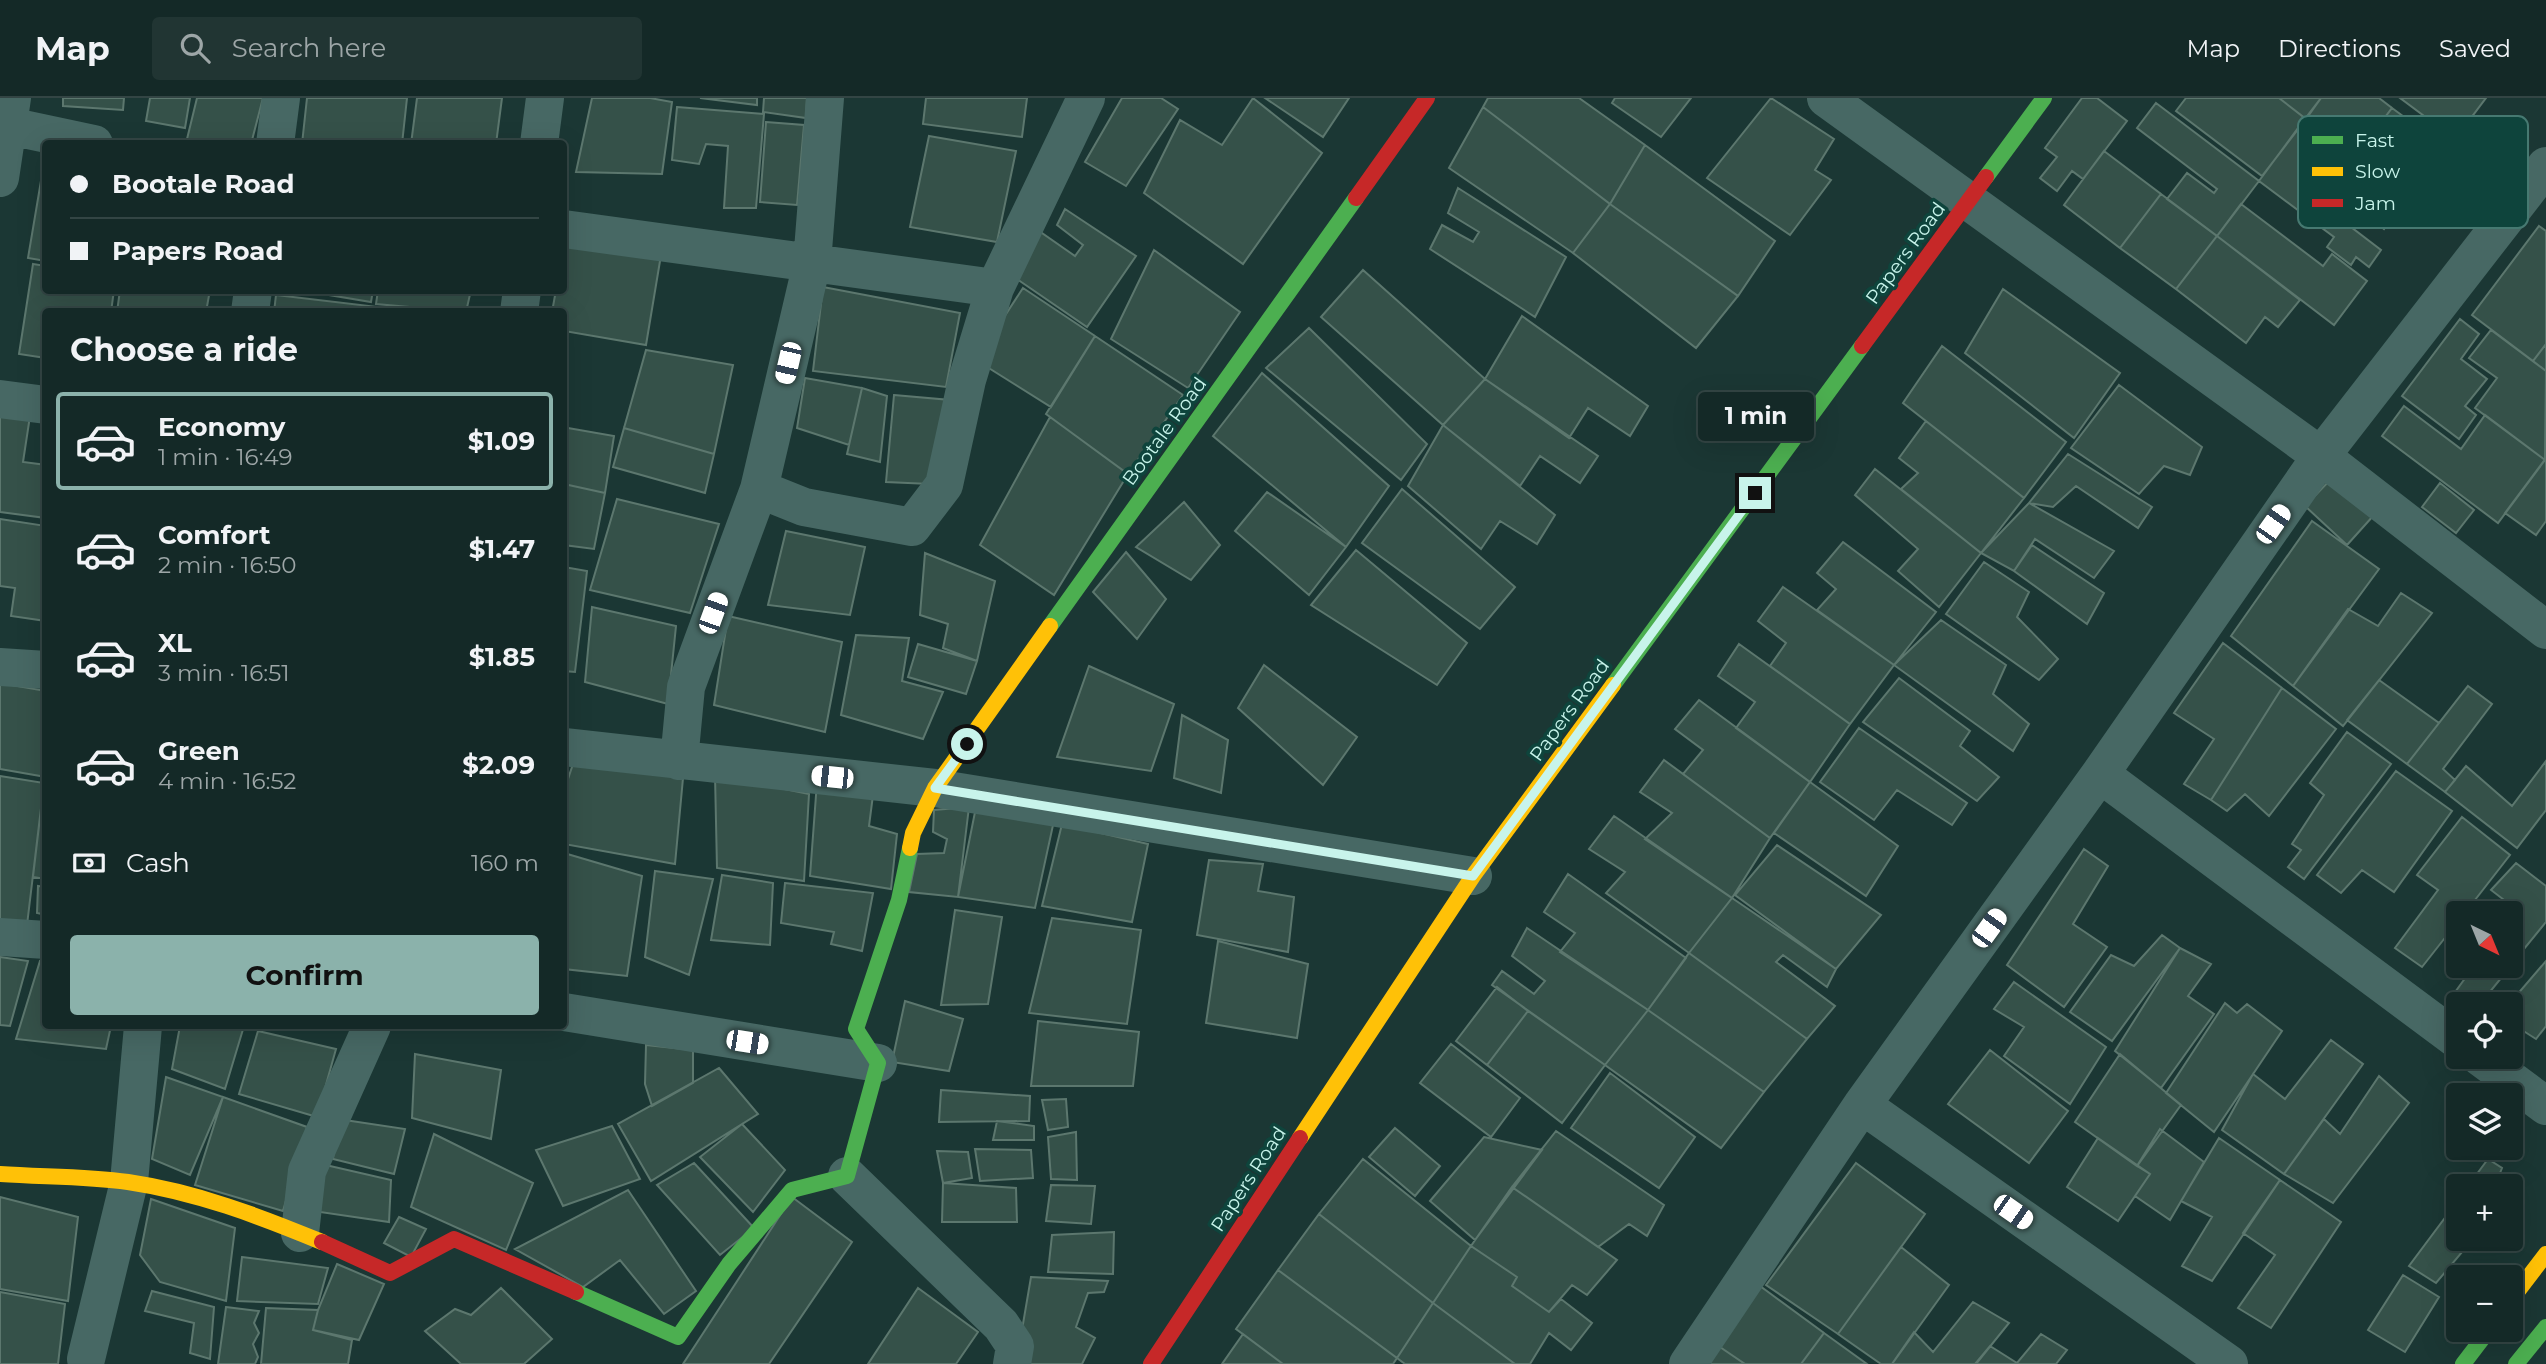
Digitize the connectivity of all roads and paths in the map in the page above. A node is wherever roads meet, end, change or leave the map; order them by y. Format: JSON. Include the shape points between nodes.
{"nodes":[{"id":1,"x":281,"y":98,"type":"edge"},
{"id":2,"x":545,"y":98,"type":"edge"},
{"id":3,"x":825,"y":98,"type":"edge"},
{"id":4,"x":1086,"y":98,"type":"edge"},
{"id":5,"x":1427,"y":98,"type":"edge"},
{"id":6,"x":1826,"y":98,"type":"edge"},
{"id":7,"x":2044,"y":98,"type":"edge"},
{"id":8,"x":7,"y":116,"type":"edge"},
{"id":9,"x":82,"y":140,"type":"edge"},
{"id":10,"x":276,"y":140,"type":"edge"},
{"id":11,"x":540,"y":140,"type":"edge"},
{"id":12,"x":2546,"y":166,"type":"edge"},
{"id":13,"x":0,"y":178,"type":"edge"},
{"id":14,"x":2528,"y":189,"type":"edge"},
{"id":15,"x":1970,"y":200,"type":"junction"},
{"id":16,"x":2498,"y":228,"type":"edge"},
{"id":17,"x":567,"y":229,"type":"edge"},
{"id":18,"x":812,"y":263,"type":"junction"},
{"id":19,"x":995,"y":288,"type":"junction"},
{"id":20,"x":0,"y":399,"type":"edge"},
{"id":21,"x":42,"y":404,"type":"edge"},
{"id":22,"x":2320,"y":456,"type":"junction"},
{"id":23,"x":759,"y":489,"type":"junction"},
{"id":24,"x":2546,"y":630,"type":"edge"},
{"id":25,"x":0,"y":667,"type":"edge"},
{"id":26,"x":42,"y":670,"type":"edge"},
{"id":27,"x":567,"y":747,"type":"edge"},
{"id":28,"x":678,"y":761,"type":"junction"},
{"id":29,"x":2099,"y":774,"type":"junction"},
{"id":30,"x":935,"y":788,"type":"junction"},
{"id":31,"x":1473,"y":876,"type":"junction"},
{"id":32,"x":0,"y":937,"type":"edge"},
{"id":33,"x":42,"y":940,"type":"edge"},
{"id":34,"x":567,"y":1012,"type":"edge"},
{"id":35,"x":143,"y":1029,"type":"edge"},
{"id":36,"x":371,"y":1029,"type":"edge"},
{"id":37,"x":2446,"y":1031,"type":"edge"},
{"id":38,"x":878,"y":1063,"type":"junction"},
{"id":39,"x":2496,"y":1069,"type":"edge"},
{"id":40,"x":1863,"y":1105,"type":"junction"},
{"id":41,"x":2546,"y":1106,"type":"edge"},
{"id":42,"x":0,"y":1174,"type":"edge"},
{"id":43,"x":846,"y":1176,"type":"junction"},
{"id":44,"x":128,"y":1182,"type":"junction"},
{"id":45,"x":300,"y":1233,"type":"junction"},
{"id":46,"x":2546,"y":1254,"type":"edge"},
{"id":47,"x":2523,"y":1284,"type":"edge"},
{"id":48,"x":2546,"y":1327,"type":"edge"},
{"id":49,"x":2480,"y":1342,"type":"edge"},
{"id":50,"x":86,"y":1359,"type":"dead end"},
{"id":51,"x":1013,"y":1364,"type":"edge"},
{"id":52,"x":1151,"y":1364,"type":"edge"},
{"id":53,"x":1688,"y":1364,"type":"edge"},
{"id":54,"x":2229,"y":1364,"type":"edge"},
{"id":55,"x":2463,"y":1364,"type":"edge"},
{"id":56,"x":2516,"y":1364,"type":"edge"}],
"edges":[{"from":1,"to":10,"type":"street"},
{"from":2,"to":11,"type":"street"},
{"from":3,"to":18,"type":"street"},
{"from":4,"to":19,"type":"street"},
{"from":5,"to":30,"type":"street","name":"Bootale Road"},
{"from":6,"to":15,"type":"street"},
{"from":7,"to":15,"type":"street","name":"Papers Road"},
{"from":8,"to":9,"type":"street"},
{"from":8,"to":13,"type":"street"},
{"from":12,"to":14,"type":"street"},
{"from":15,"to":22,"type":"street"},
{"from":15,"to":31,"type":"street","name":"Papers Road"},
{"from":16,"to":22,"type":"street"},
{"from":17,"to":18,"type":"street"},
{"from":18,"to":19,"type":"street"},
{"from":18,"to":23,"type":"street"},
{"from":19,"to":23,"type":"street","via":[[967,380],[944,485],[912,527],[804,506]]},
{"from":20,"to":21,"type":"street"},
{"from":22,"to":24,"type":"street"},
{"from":22,"to":29,"type":"street"},
{"from":23,"to":28,"type":"street","via":[[686,687]]},
{"from":25,"to":26,"type":"street"},
{"from":27,"to":28,"type":"street"},
{"from":28,"to":30,"type":"street"},
{"from":29,"to":37,"type":"street"},
{"from":29,"to":40,"type":"street"},
{"from":30,"to":31,"type":"street"},
{"from":30,"to":38,"type":"street","name":"Bootale Road","via":[[913,833],[899,900],[856,1029]]},
{"from":31,"to":52,"type":"street","name":"Papers Road"},
{"from":32,"to":33,"type":"street"},
{"from":34,"to":38,"type":"street"},
{"from":35,"to":44,"type":"street"},
{"from":36,"to":45,"type":"street","via":[[307,1171]]},
{"from":38,"to":43,"type":"street"},
{"from":39,"to":41,"type":"street"},
{"from":40,"to":53,"type":"street"},
{"from":40,"to":54,"type":"street"},
{"from":42,"to":44,"type":"street"},
{"from":43,"to":45,"type":"street","via":[[792,1190],[729,1264],[678,1337],[454,1239],[390,1273]]},
{"from":43,"to":51,"type":"street","via":[[1001,1325],[1016,1346]]},
{"from":44,"to":45,"type":"street","via":[[213,1201]]},
{"from":44,"to":50,"type":"street"},
{"from":46,"to":47,"type":"street"},
{"from":48,"to":56,"type":"street"},
{"from":49,"to":55,"type":"street"}]}
